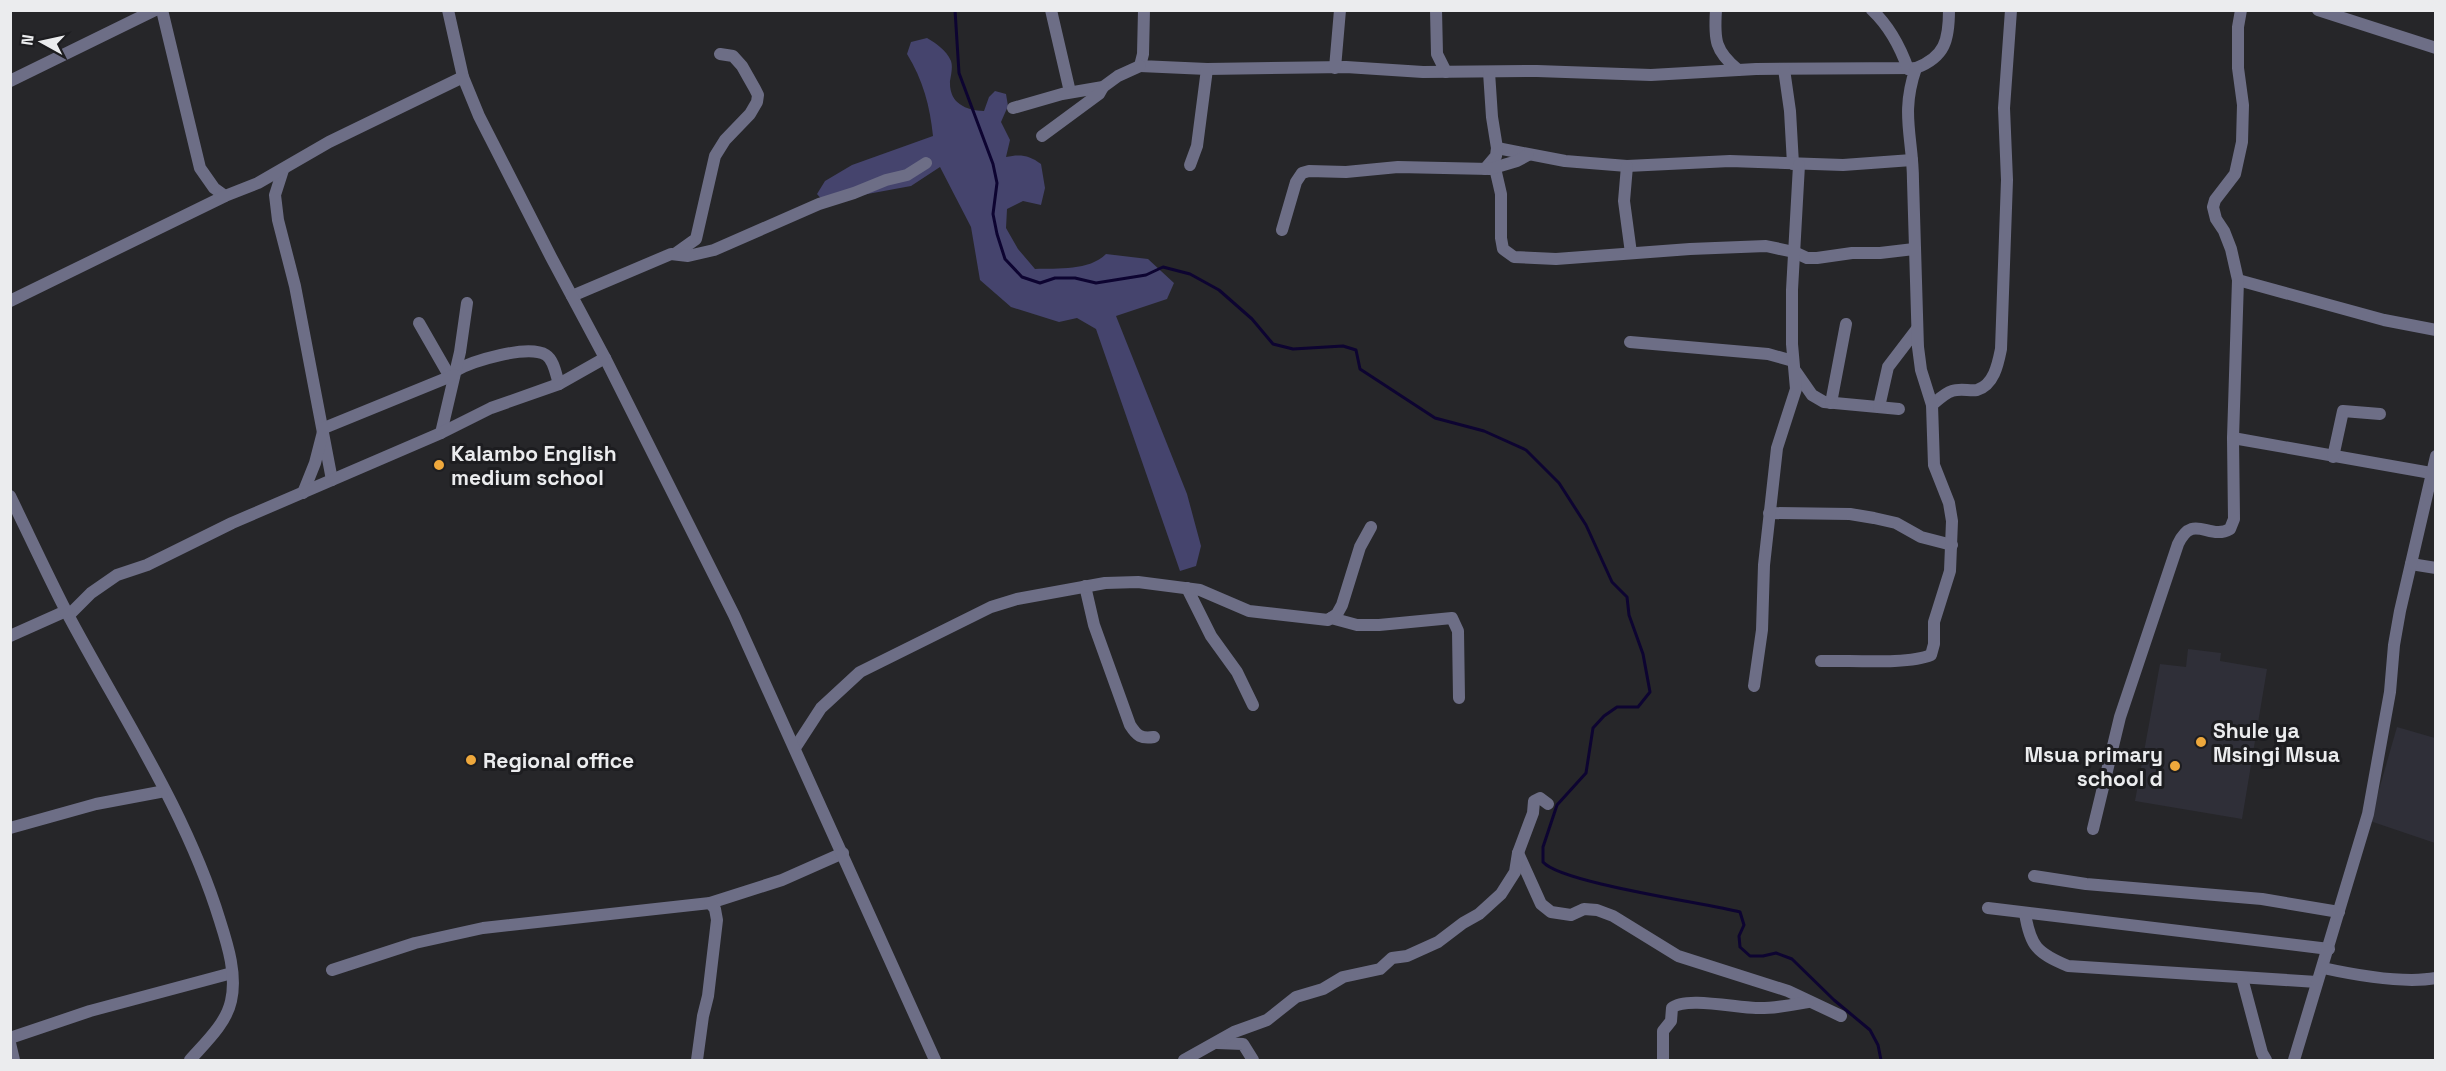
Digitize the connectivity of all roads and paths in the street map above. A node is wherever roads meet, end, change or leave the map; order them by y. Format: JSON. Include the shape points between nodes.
{"nodes":[{"id":1,"x":156,"y":10,"type":"edge"},
{"id":2,"x":162,"y":10,"type":"edge"},
{"id":3,"x":448,"y":10,"type":"edge"},
{"id":4,"x":1051,"y":10,"type":"edge"},
{"id":5,"x":1144,"y":10,"type":"edge"},
{"id":6,"x":1340,"y":10,"type":"edge"},
{"id":7,"x":1436,"y":10,"type":"edge"},
{"id":8,"x":1716,"y":10,"type":"edge"},
{"id":9,"x":1872,"y":10,"type":"edge"},
{"id":10,"x":1949,"y":10,"type":"edge"},
{"id":11,"x":2011,"y":10,"type":"edge"},
{"id":12,"x":2241,"y":10,"type":"edge"},
{"id":13,"x":2318,"y":10,"type":"edge"},
{"id":14,"x":2436,"y":48,"type":"edge"},
{"id":15,"x":720,"y":54,"type":"dead end"},
{"id":16,"x":1140,"y":66,"type":"junction"},
{"id":17,"x":1335,"y":68,"type":"junction"},
{"id":18,"x":1912,"y":68,"type":"junction"},
{"id":19,"x":1207,"y":69,"type":"junction"},
{"id":20,"x":1784,"y":69,"type":"junction"},
{"id":21,"x":1738,"y":70,"type":"junction"},
{"id":22,"x":1446,"y":72,"type":"junction"},
{"id":23,"x":1489,"y":72,"type":"junction"},
{"id":24,"x":463,"y":77,"type":"junction"},
{"id":25,"x":10,"y":81,"type":"edge"},
{"id":26,"x":1103,"y":87,"type":"junction"},
{"id":27,"x":1070,"y":92,"type":"junction"},
{"id":28,"x":1013,"y":108,"type":"dead end"},
{"id":29,"x":1042,"y":136,"type":"dead end"},
{"id":30,"x":1497,"y":148,"type":"junction"},
{"id":31,"x":1528,"y":155,"type":"junction"},
{"id":32,"x":1912,"y":160,"type":"junction"},
{"id":33,"x":926,"y":163,"type":"dead end"},
{"id":34,"x":1796,"y":164,"type":"junction"},
{"id":35,"x":1190,"y":165,"type":"dead end"},
{"id":36,"x":1627,"y":166,"type":"junction"},
{"id":37,"x":1490,"y":169,"type":"junction"},
{"id":38,"x":283,"y":170,"type":"junction"},
{"id":39,"x":258,"y":183,"type":"junction"},
{"id":40,"x":275,"y":195,"type":"junction"},
{"id":41,"x":225,"y":196,"type":"junction"},
{"id":42,"x":1282,"y":231,"type":"dead end"},
{"id":43,"x":1914,"y":249,"type":"junction"},
{"id":44,"x":1794,"y":252,"type":"junction"},
{"id":45,"x":1631,"y":253,"type":"junction"},
{"id":46,"x":675,"y":254,"type":"junction"},
{"id":47,"x":2238,"y":280,"type":"junction"},
{"id":48,"x":572,"y":296,"type":"junction"},
{"id":49,"x":10,"y":301,"type":"edge"},
{"id":50,"x":467,"y":303,"type":"dead end"},
{"id":51,"x":419,"y":323,"type":"dead end"},
{"id":52,"x":1846,"y":324,"type":"dead end"},
{"id":53,"x":1917,"y":328,"type":"junction"},
{"id":54,"x":2436,"y":330,"type":"edge"},
{"id":55,"x":1630,"y":342,"type":"dead end"},
{"id":56,"x":605,"y":358,"type":"junction"},
{"id":57,"x":1794,"y":366,"type":"junction"},
{"id":58,"x":453,"y":374,"type":"junction"},
{"id":59,"x":559,"y":384,"type":"junction"},
{"id":60,"x":1831,"y":403,"type":"junction"},
{"id":61,"x":1932,"y":405,"type":"junction"},
{"id":62,"x":1879,"y":407,"type":"junction"},
{"id":63,"x":1899,"y":409,"type":"dead end"},
{"id":64,"x":2380,"y":414,"type":"dead end"},
{"id":65,"x":324,"y":428,"type":"junction"},
{"id":66,"x":441,"y":433,"type":"junction"},
{"id":67,"x":2233,"y":438,"type":"junction"},
{"id":68,"x":2436,"y":456,"type":"edge"},
{"id":69,"x":2333,"y":457,"type":"junction"},
{"id":70,"x":2431,"y":473,"type":"junction"},
{"id":71,"x":332,"y":480,"type":"junction"},
{"id":72,"x":303,"y":493,"type":"junction"},
{"id":73,"x":10,"y":496,"type":"edge"},
{"id":74,"x":1769,"y":513,"type":"junction"},
{"id":75,"x":1371,"y":527,"type":"dead end"},
{"id":76,"x":1952,"y":545,"type":"junction"},
{"id":77,"x":2411,"y":564,"type":"junction"},
{"id":78,"x":2436,"y":568,"type":"edge"},
{"id":79,"x":1085,"y":586,"type":"junction"},
{"id":80,"x":1186,"y":588,"type":"junction"},
{"id":81,"x":67,"y":613,"type":"junction"},
{"id":82,"x":1331,"y":618,"type":"junction"},
{"id":83,"x":10,"y":636,"type":"edge"},
{"id":84,"x":1821,"y":661,"type":"dead end"},
{"id":85,"x":1754,"y":686,"type":"dead end"},
{"id":86,"x":1459,"y":698,"type":"dead end"},
{"id":87,"x":1253,"y":705,"type":"dead end"},
{"id":88,"x":1154,"y":737,"type":"dead end"},
{"id":89,"x":795,"y":748,"type":"junction"},
{"id":90,"x":165,"y":791,"type":"junction"},
{"id":91,"x":1548,"y":804,"type":"dead end"},
{"id":92,"x":10,"y":828,"type":"edge"},
{"id":93,"x":2093,"y":829,"type":"dead end"},
{"id":94,"x":843,"y":853,"type":"junction"},
{"id":95,"x":1518,"y":853,"type":"junction"},
{"id":96,"x":2034,"y":876,"type":"dead end"},
{"id":97,"x":710,"y":903,"type":"junction"},
{"id":98,"x":1988,"y":908,"type":"dead end"},
{"id":99,"x":2339,"y":912,"type":"junction"},
{"id":100,"x":2025,"y":913,"type":"junction"},
{"id":101,"x":2329,"y":949,"type":"junction"},
{"id":102,"x":2323,"y":968,"type":"junction"},
{"id":103,"x":332,"y":970,"type":"dead end"},
{"id":104,"x":232,"y":973,"type":"junction"},
{"id":105,"x":2242,"y":978,"type":"junction"},
{"id":106,"x":2434,"y":978,"type":"edge"},
{"id":107,"x":2317,"y":982,"type":"junction"},
{"id":108,"x":1808,"y":1002,"type":"junction"},
{"id":109,"x":1841,"y":1016,"type":"dead end"},
{"id":110,"x":10,"y":1038,"type":"edge"},
{"id":111,"x":10,"y":1043,"type":"edge"},
{"id":112,"x":1212,"y":1046,"type":"junction"},
{"id":113,"x":14,"y":1060,"type":"edge"},
{"id":114,"x":190,"y":1060,"type":"edge"},
{"id":115,"x":697,"y":1060,"type":"edge"},
{"id":116,"x":936,"y":1060,"type":"edge"},
{"id":117,"x":1184,"y":1060,"type":"edge"},
{"id":118,"x":1206,"y":1060,"type":"edge"},
{"id":119,"x":1253,"y":1060,"type":"edge"},
{"id":120,"x":1663,"y":1060,"type":"edge"},
{"id":121,"x":2266,"y":1060,"type":"edge"},
{"id":122,"x":2294,"y":1060,"type":"edge"}],
"edges":[{"from":1,"to":25,"type":"street"},
{"from":2,"to":41,"type":"street","via":[[200,168],[213,188]]},
{"from":3,"to":24,"type":"street"},
{"from":4,"to":27,"type":"street"},
{"from":5,"to":16,"type":"street"},
{"from":6,"to":17,"type":"street"},
{"from":7,"to":22,"type":"street","via":[[1437,54]]},
{"from":8,"to":21,"type":"street","via":[[1719,52]]},
{"from":9,"to":18,"type":"street","via":[[1891,31]]},
{"from":10,"to":18,"type":"street","via":[[1943,48],[1929,63]]},
{"from":11,"to":61,"type":"street","via":[[2004,108],[2007,180],[2001,349],[1994,376],[1985,386],[1953,391]]},
{"from":12,"to":47,"type":"street","via":[[2238,68],[2242,142],[2235,174],[2213,207],[2231,249]]},
{"from":13,"to":14,"type":"street"},
{"from":15,"to":46,"type":"street","via":[[733,56],[742,66],[758,95],[757,102],[715,156],[696,239]]},
{"from":16,"to":19,"type":"street"},
{"from":16,"to":26,"type":"street"},
{"from":17,"to":19,"type":"street"},
{"from":17,"to":22,"type":"street"},
{"from":18,"to":20,"type":"street"},
{"from":18,"to":32,"type":"street","via":[[1906,113]]},
{"from":19,"to":35,"type":"street","via":[[1197,146]]},
{"from":20,"to":21,"type":"street"},
{"from":20,"to":34,"type":"street"},
{"from":21,"to":23,"type":"street","via":[[1651,75]]},
{"from":22,"to":23,"type":"street"},
{"from":23,"to":30,"type":"street"},
{"from":24,"to":38,"type":"street","via":[[329,142]]},
{"from":24,"to":48,"type":"street","via":[[479,116]]},
{"from":26,"to":27,"type":"street"},
{"from":26,"to":29,"type":"street"},
{"from":27,"to":28,"type":"street"},
{"from":30,"to":31,"type":"street"},
{"from":30,"to":37,"type":"street"},
{"from":31,"to":36,"type":"street"},
{"from":31,"to":37,"type":"street"},
{"from":32,"to":34,"type":"street"},
{"from":32,"to":43,"type":"street"},
{"from":33,"to":46,"type":"street","via":[[907,175],[819,204],[714,250],[688,256]]},
{"from":34,"to":36,"type":"street","via":[[1730,161]]},
{"from":34,"to":44,"type":"street"},
{"from":36,"to":45,"type":"street","via":[[1624,201]]},
{"from":37,"to":42,"type":"street","via":[[1398,167],[1302,173]]},
{"from":37,"to":45,"type":"street","via":[[1501,194],[1501,238],[1508,255],[1573,259]]},
{"from":38,"to":39,"type":"street"},
{"from":38,"to":40,"type":"street"},
{"from":39,"to":40,"type":"street"},
{"from":39,"to":41,"type":"street"},
{"from":40,"to":65,"type":"street"},
{"from":41,"to":49,"type":"street"},
{"from":43,"to":44,"type":"street","via":[[1816,258]]},
{"from":43,"to":53,"type":"street"},
{"from":44,"to":45,"type":"street","via":[[1766,246]]},
{"from":44,"to":57,"type":"street"},
{"from":46,"to":48,"type":"street"},
{"from":47,"to":54,"type":"street","via":[[2384,320]]},
{"from":47,"to":67,"type":"street"},
{"from":48,"to":56,"type":"street"},
{"from":50,"to":58,"type":"street"},
{"from":51,"to":58,"type":"street"},
{"from":52,"to":60,"type":"street"},
{"from":53,"to":61,"type":"street","via":[[1921,370]]},
{"from":53,"to":62,"type":"street","via":[[1888,368]]},
{"from":55,"to":57,"type":"street","via":[[1768,354]]},
{"from":56,"to":59,"type":"street"},
{"from":56,"to":89,"type":"street","via":[[734,615]]},
{"from":57,"to":60,"type":"street","via":[[1812,395]]},
{"from":57,"to":74,"type":"street","via":[[1796,389],[1777,448]]},
{"from":58,"to":59,"type":"street","via":[[474,362],[538,351],[548,356]]},
{"from":58,"to":65,"type":"street"},
{"from":58,"to":66,"type":"street"},
{"from":59,"to":66,"type":"street","via":[[491,408]]},
{"from":60,"to":62,"type":"street"},
{"from":61,"to":76,"type":"street","via":[[1934,465],[1949,503]]},
{"from":62,"to":63,"type":"street"},
{"from":64,"to":69,"type":"street","via":[[2343,411]]},
{"from":65,"to":71,"type":"street"},
{"from":65,"to":72,"type":"street"},
{"from":66,"to":71,"type":"street"},
{"from":67,"to":69,"type":"street"},
{"from":67,"to":93,"type":"street","via":[[2234,519],[2224,532],[2190,528],[2178,544],[2124,706]]},
{"from":68,"to":70,"type":"street"},
{"from":69,"to":70,"type":"street"},
{"from":70,"to":77,"type":"street"},
{"from":71,"to":72,"type":"street"},
{"from":72,"to":81,"type":"street","via":[[117,575]]},
{"from":73,"to":81,"type":"street"},
{"from":74,"to":76,"type":"street","via":[[1874,518]]},
{"from":74,"to":85,"type":"street","via":[[1762,630]]},
{"from":75,"to":82,"type":"street","via":[[1360,547],[1342,605]]},
{"from":76,"to":84,"type":"street","via":[[1930,655],[1887,661]]},
{"from":77,"to":78,"type":"street"},
{"from":77,"to":99,"type":"street","via":[[2368,814]]},
{"from":79,"to":80,"type":"street","via":[[1138,582]]},
{"from":79,"to":88,"type":"street","via":[[1094,625],[1130,725],[1140,737]]},
{"from":79,"to":89,"type":"street","via":[[991,607],[860,672],[820,708]]},
{"from":80,"to":82,"type":"street","via":[[1249,611]]},
{"from":80,"to":87,"type":"street"},
{"from":81,"to":83,"type":"street"},
{"from":81,"to":90,"type":"street"},
{"from":82,"to":86,"type":"street","via":[[1357,625],[1454,619],[1458,632]]},
{"from":89,"to":94,"type":"street"},
{"from":90,"to":92,"type":"street","via":[[96,804]]},
{"from":90,"to":104,"type":"street","via":[[207,878]]},
{"from":91,"to":95,"type":"street","via":[[1540,798],[1534,801]]},
{"from":94,"to":97,"type":"street","via":[[782,880]]},
{"from":94,"to":116,"type":"street"},
{"from":95,"to":108,"type":"street","via":[[1541,904],[1551,912],[1570,915],[1584,909],[1597,910],[1678,956],[1779,987]]},
{"from":95,"to":112,"type":"street","via":[[1515,872],[1501,894],[1438,942],[1407,956],[1392,958],[1380,969],[1343,977],[1323,989],[1296,996],[1267,1020],[1234,1032]]},
{"from":96,"to":99,"type":"street","via":[[2262,899]]},
{"from":97,"to":103,"type":"street","via":[[483,928],[415,943]]},
{"from":97,"to":115,"type":"street","via":[[717,920]]},
{"from":98,"to":100,"type":"street"},
{"from":99,"to":101,"type":"street"},
{"from":100,"to":101,"type":"street"},
{"from":100,"to":105,"type":"street","via":[[2029,936],[2037,950],[2068,966]]},
{"from":101,"to":102,"type":"street"},
{"from":102,"to":106,"type":"street","via":[[2387,978]]},
{"from":102,"to":107,"type":"street"},
{"from":104,"to":110,"type":"street","via":[[90,1011]]},
{"from":104,"to":114,"type":"street","via":[[231,1002],[224,1018]]},
{"from":105,"to":107,"type":"street"},
{"from":105,"to":121,"type":"street"},
{"from":107,"to":122,"type":"street"},
{"from":108,"to":109,"type":"street"},
{"from":108,"to":120,"type":"street","via":[[1757,1008],[1676,1004],[1664,1029]]},
{"from":111,"to":113,"type":"street"},
{"from":112,"to":117,"type":"street"},
{"from":112,"to":118,"type":"street"},
{"from":112,"to":119,"type":"street","via":[[1243,1044]]}]}
